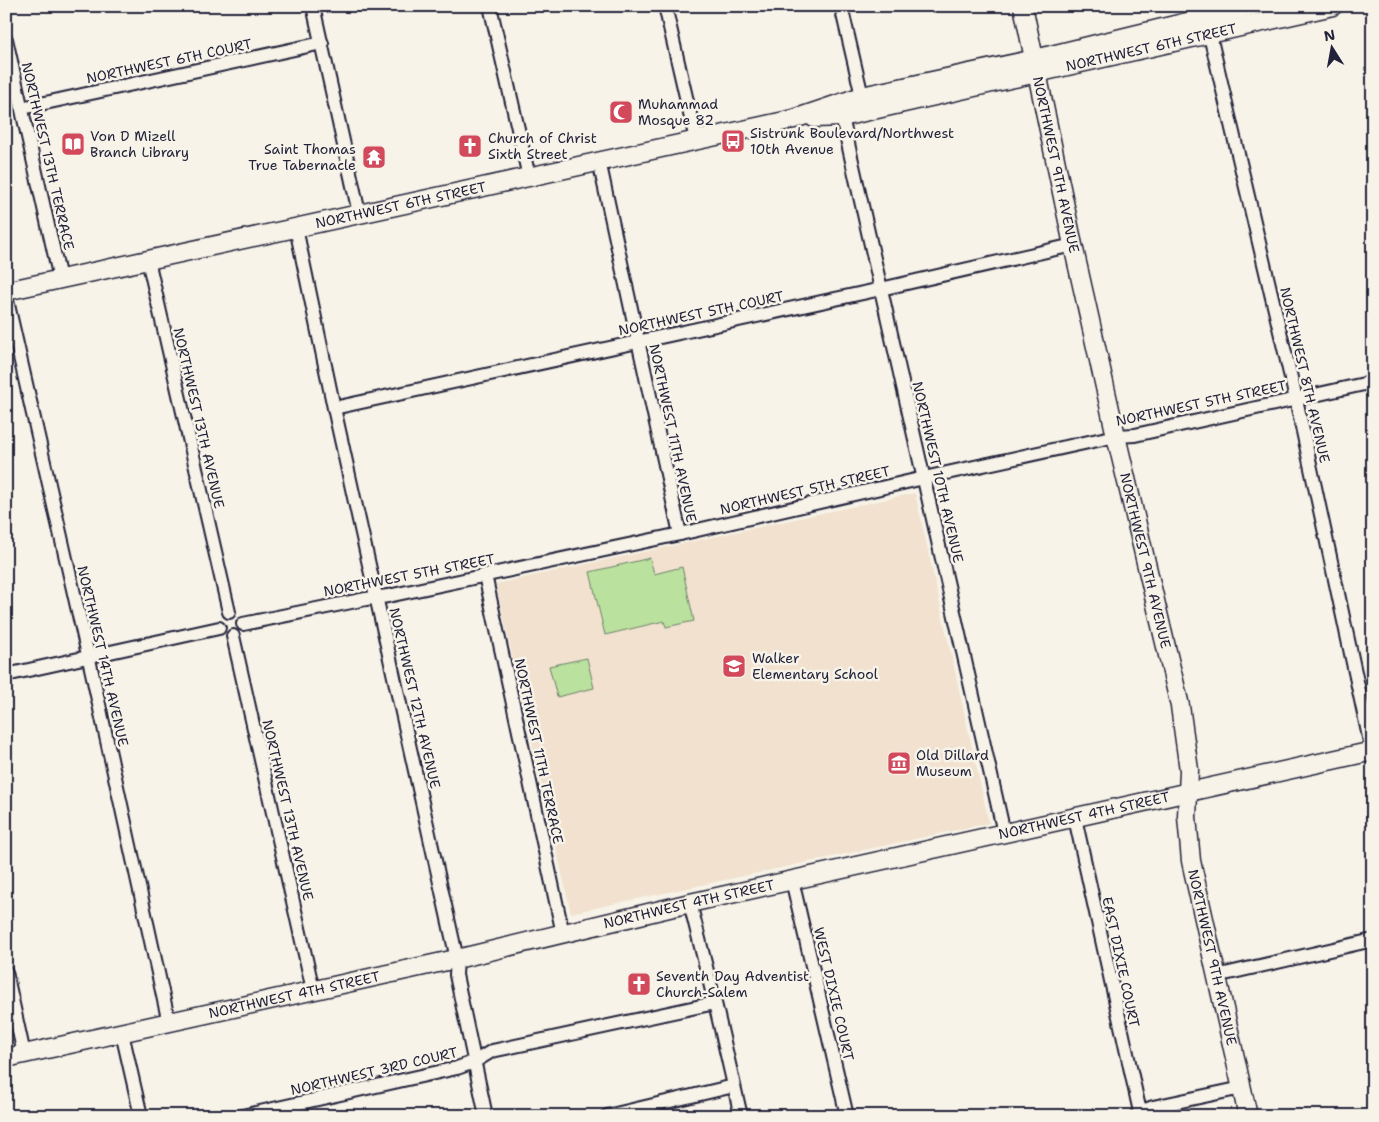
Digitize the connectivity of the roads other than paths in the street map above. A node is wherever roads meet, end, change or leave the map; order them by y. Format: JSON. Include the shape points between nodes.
{"nodes":[{"id":1,"x":313,"y":6,"type":"edge"},
{"id":2,"x":490,"y":6,"type":"edge"},
{"id":3,"x":665,"y":6,"type":"edge"},
{"id":4,"x":841,"y":6,"type":"edge"},
{"id":5,"x":1023,"y":6,"type":"edge"},
{"id":6,"x":1253,"y":6,"type":"edge"},
{"id":7,"x":1333,"y":6,"type":"edge"},
{"id":8,"x":1206,"y":19,"type":"edge"},
{"id":9,"x":6,"y":39,"type":"edge"},
{"id":10,"x":322,"y":43,"type":"junction"},
{"id":11,"x":1037,"y":66,"type":"junction"},
{"id":12,"x":862,"y":96,"type":"junction"},
{"id":13,"x":22,"y":108,"type":"junction"},
{"id":14,"x":842,"y":117,"type":"junction"},
{"id":15,"x":794,"y":118,"type":"junction"},
{"id":16,"x":696,"y":140,"type":"junction"},
{"id":17,"x":599,"y":161,"type":"junction"},
{"id":18,"x":529,"y":177,"type":"junction"},
{"id":19,"x":359,"y":213,"type":"junction"},
{"id":20,"x":296,"y":228,"type":"junction"},
{"id":21,"x":1073,"y":245,"type":"junction"},
{"id":22,"x":148,"y":260,"type":"junction"},
{"id":23,"x":60,"y":279,"type":"junction"},
{"id":24,"x":882,"y":288,"type":"junction"},
{"id":25,"x":6,"y":291,"type":"edge"},
{"id":26,"x":6,"y":296,"type":"edge"},
{"id":27,"x":638,"y":342,"type":"junction"},
{"id":28,"x":1373,"y":382,"type":"edge"},
{"id":29,"x":1296,"y":399,"type":"junction"},
{"id":30,"x":334,"y":408,"type":"junction"},
{"id":31,"x":1116,"y":436,"type":"junction"},
{"id":32,"x":924,"y":478,"type":"junction"},
{"id":33,"x":680,"y":534,"type":"junction"},
{"id":34,"x":485,"y":575,"type":"junction"},
{"id":35,"x":377,"y":598,"type":"junction"},
{"id":36,"x":228,"y":612,"type":"junction"},
{"id":37,"x":243,"y":624,"type":"junction"},
{"id":38,"x":219,"y":628,"type":"junction"},
{"id":39,"x":233,"y":636,"type":"junction"},
{"id":40,"x":88,"y":657,"type":"junction"},
{"id":41,"x":6,"y":676,"type":"edge"},
{"id":42,"x":1372,"y":751,"type":"edge"},
{"id":43,"x":1188,"y":792,"type":"junction"},
{"id":44,"x":1075,"y":818,"type":"junction"},
{"id":45,"x":1004,"y":833,"type":"junction"},
{"id":46,"x":792,"y":880,"type":"junction"},
{"id":47,"x":690,"y":903,"type":"junction"},
{"id":48,"x":563,"y":934,"type":"junction"},
{"id":49,"x":1373,"y":940,"type":"edge"},
{"id":50,"x":457,"y":958,"type":"junction"},
{"id":51,"x":6,"y":972,"type":"edge"},
{"id":52,"x":1216,"y":976,"type":"junction"},
{"id":53,"x":313,"y":990,"type":"junction"},
{"id":54,"x":715,"y":1003,"type":"junction"},
{"id":55,"x":169,"y":1023,"type":"junction"},
{"id":56,"x":122,"y":1033,"type":"junction"},
{"id":57,"x":24,"y":1054,"type":"junction"},
{"id":58,"x":6,"y":1058,"type":"edge"},
{"id":59,"x":474,"y":1062,"type":"junction"},
{"id":60,"x":734,"y":1086,"type":"junction"},
{"id":61,"x":1242,"y":1088,"type":"junction"},
{"id":62,"x":1138,"y":1114,"type":"edge"},
{"id":63,"x":141,"y":1116,"type":"edge"},
{"id":64,"x":242,"y":1116,"type":"edge"},
{"id":65,"x":486,"y":1116,"type":"edge"},
{"id":66,"x":607,"y":1116,"type":"edge"},
{"id":67,"x":741,"y":1116,"type":"edge"},
{"id":68,"x":847,"y":1116,"type":"edge"},
{"id":69,"x":1248,"y":1116,"type":"edge"}],
"edges":[{"from":1,"to":10,"type":"street"},
{"from":2,"to":18,"type":"street"},
{"from":3,"to":16,"type":"street"},
{"from":4,"to":12,"type":"street"},
{"from":5,"to":11,"type":"street","name":"NORTHWEST 9TH AVENUE"},
{"from":6,"to":8,"type":"street","name":"NORTHWEST 6TH STREET"},
{"from":7,"to":8,"type":"street","name":"NORTHWEST 6TH STREET"},
{"from":8,"to":11,"type":"street","name":"NORTHWEST 6TH STREET"},
{"from":8,"to":29,"type":"street","name":"NORTHWEST 8TH AVENUE"},
{"from":9,"to":13,"type":"street","name":"NORTHWEST 13TH TERRACE"},
{"from":10,"to":13,"type":"street","name":"NORTHWEST 6TH COURT"},
{"from":10,"to":19,"type":"street"},
{"from":11,"to":12,"type":"street","name":"NORTHWEST 6TH STREET"},
{"from":11,"to":14,"type":"street","name":"NORTHWEST 6TH STREET"},
{"from":11,"to":21,"type":"street","name":"NORTHWEST 9TH AVENUE"},
{"from":12,"to":15,"type":"street","name":"NORTHWEST 6TH STREET"},
{"from":13,"to":23,"type":"street","name":"NORTHWEST 13TH TERRACE"},
{"from":14,"to":15,"type":"street","name":"NORTHWEST 6TH STREET"},
{"from":14,"to":24,"type":"street","name":"NORTHWEST 10TH AVENUE"},
{"from":15,"to":16,"type":"street","name":"NORTHWEST 6TH STREET"},
{"from":16,"to":17,"type":"street","name":"NORTHWEST 6TH STREET"},
{"from":17,"to":18,"type":"street","name":"NORTHWEST 6TH STREET"},
{"from":17,"to":27,"type":"street","name":"NORTHWEST 11TH AVENUE"},
{"from":18,"to":19,"type":"street","name":"NORTHWEST 6TH STREET"},
{"from":19,"to":20,"type":"street","name":"NORTHWEST 6TH STREET"},
{"from":20,"to":22,"type":"street","name":"NORTHWEST 6TH STREET"},
{"from":20,"to":30,"type":"street","name":"NORTHWEST 12TH AVENUE"},
{"from":21,"to":24,"type":"street","name":"NORTHWEST 5TH COURT"},
{"from":21,"to":31,"type":"street","name":"NORTHWEST 9TH AVENUE"},
{"from":22,"to":23,"type":"street","name":"NORTHWEST 6TH STREET"},
{"from":22,"to":36,"type":"street","name":"NORTHWEST 13TH AVENUE"},
{"from":23,"to":25,"type":"street","name":"NORTHWEST 6TH STREET"},
{"from":24,"to":27,"type":"street","name":"NORTHWEST 5TH COURT"},
{"from":24,"to":32,"type":"street","name":"NORTHWEST 10TH AVENUE"},
{"from":26,"to":40,"type":"street","name":"NORTHWEST 14TH AVENUE"},
{"from":27,"to":30,"type":"street","name":"NORTHWEST 5TH COURT"},
{"from":27,"to":33,"type":"street","name":"NORTHWEST 11TH AVENUE"},
{"from":28,"to":29,"type":"street","name":"NORTHWEST 5TH STREET"},
{"from":29,"to":31,"type":"street","name":"NORTHWEST 5TH STREET","via":[[1135,435]]},
{"from":29,"to":42,"type":"street","name":"NORTHWEST 8TH AVENUE"},
{"from":30,"to":35,"type":"street","name":"NORTHWEST 12TH AVENUE"},
{"from":31,"to":32,"type":"street","name":"NORTHWEST 5TH STREET"},
{"from":31,"to":43,"type":"street","name":"NORTHWEST 9TH AVENUE","via":[[1180,706],[1189,770]]},
{"from":32,"to":33,"type":"street","name":"NORTHWEST 5TH STREET"},
{"from":32,"to":45,"type":"street","name":"NORTHWEST 10TH AVENUE"},
{"from":33,"to":34,"type":"street","name":"NORTHWEST 5TH STREET"},
{"from":34,"to":35,"type":"street","name":"NORTHWEST 5TH STREET"},
{"from":34,"to":48,"type":"street","name":"NORTHWEST 11TH TERRACE"},
{"from":35,"to":37,"type":"street","name":"NORTHWEST 5TH STREET"},
{"from":35,"to":50,"type":"street","name":"NORTHWEST 12TH AVENUE"},
{"from":36,"to":37,"type":"street","via":[[236,614]]},
{"from":36,"to":38,"type":"street","via":[[219,620]]},
{"from":37,"to":39,"type":"street","via":[[241,631]]},
{"from":38,"to":39,"type":"street","via":[[226,636]]},
{"from":38,"to":40,"type":"street"},
{"from":39,"to":53,"type":"street","name":"NORTHWEST 13TH AVENUE"},
{"from":40,"to":41,"type":"street"},
{"from":40,"to":55,"type":"street","name":"NORTHWEST 14TH AVENUE"},
{"from":42,"to":43,"type":"street","name":"NORTHWEST 4TH STREET"},
{"from":43,"to":44,"type":"street","name":"NORTHWEST 4TH STREET"},
{"from":43,"to":52,"type":"street","name":"NORTHWEST 9TH AVENUE","via":[[1186,817],[1192,861]]},
{"from":44,"to":45,"type":"street","name":"NORTHWEST 4TH STREET"},
{"from":44,"to":62,"type":"street","name":"EAST DIXIE COURT"},
{"from":45,"to":46,"type":"street","name":"NORTHWEST 4TH STREET"},
{"from":46,"to":47,"type":"street","name":"NORTHWEST 4TH STREET"},
{"from":46,"to":68,"type":"street","name":"WEST DIXIE COURT"},
{"from":47,"to":48,"type":"street","name":"NORTHWEST 4TH STREET"},
{"from":47,"to":54,"type":"street"},
{"from":48,"to":50,"type":"street","name":"NORTHWEST 4TH STREET"},
{"from":49,"to":52,"type":"street"},
{"from":50,"to":53,"type":"street","name":"NORTHWEST 4TH STREET"},
{"from":50,"to":59,"type":"street","name":"NORTHWEST 12TH AVENUE","via":[[456,974]]},
{"from":51,"to":57,"type":"street"},
{"from":52,"to":61,"type":"street","name":"NORTHWEST 9TH AVENUE"},
{"from":53,"to":55,"type":"street","name":"NORTHWEST 4TH STREET"},
{"from":54,"to":59,"type":"street","name":"NORTHWEST 3RD COURT","via":[[492,1051]]},
{"from":54,"to":60,"type":"street"},
{"from":55,"to":56,"type":"street","name":"NORTHWEST 4TH STREET"},
{"from":56,"to":57,"type":"street","name":"NORTHWEST 4TH STREET"},
{"from":56,"to":63,"type":"street"},
{"from":57,"to":58,"type":"street","name":"NORTHWEST 4TH STREET"},
{"from":59,"to":64,"type":"street","name":"NORTHWEST 3RD COURT"},
{"from":59,"to":65,"type":"street","name":"NORTHWEST 12TH AVENUE"},
{"from":60,"to":66,"type":"street"},
{"from":60,"to":67,"type":"street"},
{"from":61,"to":62,"type":"street"},
{"from":61,"to":69,"type":"street","name":"NORTHWEST 9TH AVENUE"}]}
